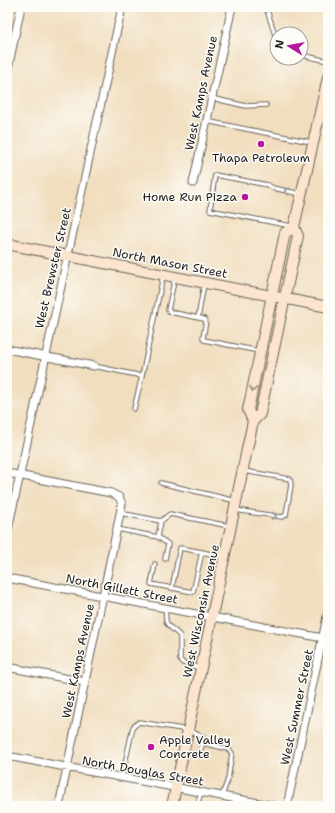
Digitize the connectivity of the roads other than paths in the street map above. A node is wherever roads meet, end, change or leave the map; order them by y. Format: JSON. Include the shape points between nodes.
{"nodes":[{"id":1,"x":21,"y":7,"type":"edge"},
{"id":2,"x":122,"y":7,"type":"edge"},
{"id":3,"x":232,"y":7,"type":"edge"},
{"id":4,"x":266,"y":7,"type":"edge"},
{"id":5,"x":272,"y":26,"type":"edge"},
{"id":6,"x":309,"y":57,"type":"edge"},
{"id":7,"x":328,"y":61,"type":"edge"},
{"id":8,"x":7,"y":74,"type":"edge"},
{"id":9,"x":328,"y":77,"type":"edge"},
{"id":10,"x":211,"y":98,"type":"junction"},
{"id":11,"x":266,"y":105,"type":"dead end"},
{"id":12,"x":206,"y":121,"type":"junction"},
{"id":13,"x":314,"y":143,"type":"junction"},
{"id":14,"x":193,"y":183,"type":"dead end"},
{"id":15,"x":302,"y":194,"type":"junction"},
{"id":16,"x":294,"y":227,"type":"junction"},
{"id":17,"x":286,"y":233,"type":"junction"},
{"id":18,"x":7,"y":244,"type":"edge"},
{"id":19,"x":67,"y":256,"type":"junction"},
{"id":20,"x":164,"y":275,"type":"junction"},
{"id":21,"x":175,"y":277,"type":"junction"},
{"id":22,"x":205,"y":283,"type":"junction"},
{"id":23,"x":272,"y":296,"type":"junction"},
{"id":24,"x":285,"y":299,"type":"junction"},
{"id":25,"x":328,"y":307,"type":"edge"},
{"id":26,"x":198,"y":318,"type":"junction"},
{"id":27,"x":7,"y":349,"type":"edge"},
{"id":28,"x":260,"y":351,"type":"junction"},
{"id":29,"x":45,"y":356,"type":"junction"},
{"id":30,"x":94,"y":366,"type":"joint"},
{"id":31,"x":142,"y":376,"type":"junction"},
{"id":32,"x":263,"y":398,"type":"junction"},
{"id":33,"x":134,"y":409,"type":"dead end"},
{"id":34,"x":253,"y":421,"type":"junction"},
{"id":35,"x":244,"y":471,"type":"junction"},
{"id":36,"x":7,"y":473,"type":"edge"},
{"id":37,"x":20,"y":475,"type":"junction"},
{"id":38,"x":161,"y":483,"type":"dead end"},
{"id":39,"x":236,"y":506,"type":"junction"},
{"id":40,"x":120,"y":513,"type":"junction"},
{"id":41,"x":160,"y":521,"type":"junction"},
{"id":42,"x":232,"y":527,"type":"junction"},
{"id":43,"x":117,"y":529,"type":"junction"},
{"id":44,"x":7,"y":534,"type":"edge"},
{"id":45,"x":158,"y":537,"type":"junction"},
{"id":46,"x":202,"y":552,"type":"junction"},
{"id":47,"x":225,"y":557,"type":"junction"},
{"id":48,"x":165,"y":559,"type":"dead end"},
{"id":49,"x":155,"y":564,"type":"dead end"},
{"id":50,"x":7,"y":578,"type":"edge"},
{"id":51,"x":172,"y":588,"type":"junction"},
{"id":52,"x":103,"y":596,"type":"junction"},
{"id":53,"x":166,"y":609,"type":"junction"},
{"id":54,"x":328,"y":612,"type":"edge"},
{"id":55,"x":212,"y":617,"type":"junction"},
{"id":56,"x":325,"y":638,"type":"edge"},
{"id":57,"x":7,"y":666,"type":"edge"},
{"id":58,"x":202,"y":668,"type":"junction"},
{"id":59,"x":85,"y":682,"type":"junction"},
{"id":60,"x":188,"y":730,"type":"junction"},
{"id":61,"x":203,"y":743,"type":"junction"},
{"id":62,"x":184,"y":752,"type":"junction"},
{"id":63,"x":7,"y":756,"type":"edge"},
{"id":64,"x":66,"y":768,"type":"junction"},
{"id":65,"x":122,"y":778,"type":"junction"},
{"id":66,"x":176,"y":788,"type":"junction"},
{"id":67,"x":201,"y":792,"type":"junction"},
{"id":68,"x":222,"y":796,"type":"junction"},
{"id":69,"x":59,"y":806,"type":"edge"},
{"id":70,"x":172,"y":806,"type":"edge"},
{"id":71,"x":197,"y":806,"type":"edge"},
{"id":72,"x":274,"y":806,"type":"edge"},
{"id":73,"x":287,"y":806,"type":"edge"}],
"edges":[{"from":1,"to":8,"type":"street"},
{"from":2,"to":19,"type":"street","name":"West Brewster Street"},
{"from":3,"to":10,"type":"street","name":"West Kamps Avenue"},
{"from":4,"to":5,"type":"lane"},
{"from":6,"to":7,"type":"lane"},
{"from":9,"to":13,"type":"main road","name":"West Wisconsin Avenue"},
{"from":10,"to":11,"type":"lane","via":[[246,106]]},
{"from":10,"to":12,"type":"street","name":"West Kamps Avenue"},
{"from":12,"to":13,"type":"lane"},
{"from":12,"to":14,"type":"street","name":"West Kamps Avenue"},
{"from":13,"to":15,"type":"main road","name":"West Wisconsin Avenue"},
{"from":15,"to":16,"type":"main road","name":"West Wisconsin Avenue"},
{"from":15,"to":16,"type":"lane","one_way":true,"via":[[215,175],[210,210]]},
{"from":16,"to":17,"type":"main road"},
{"from":16,"to":24,"type":"main road","name":"West Wisconsin Avenue","via":[[298,236]]},
{"from":17,"to":23,"type":"main road","name":"West Wisconsin Avenue"},
{"from":17,"to":24,"type":"main road","via":[[290,242],[281,284]]},
{"from":18,"to":19,"type":"main road","name":"North Mason Street"},
{"from":19,"to":20,"type":"main road","name":"North Mason Street"},
{"from":19,"to":29,"type":"street","name":"West Brewster Street"},
{"from":20,"to":21,"type":"main road","name":"North Mason Street"},
{"from":20,"to":31,"type":"lane"},
{"from":21,"to":22,"type":"main road","name":"North Mason Street"},
{"from":21,"to":26,"type":"lane","via":[[168,310]]},
{"from":22,"to":23,"type":"main road","name":"North Mason Street"},
{"from":22,"to":26,"type":"lane"},
{"from":23,"to":24,"type":"main road","name":"North Mason Street"},
{"from":23,"to":28,"type":"main road","name":"West Wisconsin Avenue"},
{"from":23,"to":32,"type":"main road","via":[[275,312],[262,378]]},
{"from":24,"to":25,"type":"main road","name":"North Mason Street"},
{"from":24,"to":32,"type":"main road","name":"West Wisconsin Avenue"},
{"from":26,"to":28,"type":"lane","via":[[206,320],[202,338],[204,340]]},
{"from":27,"to":29,"type":"street"},
{"from":28,"to":34,"type":"main road","name":"West Wisconsin Avenue","one_way":true,"via":[[248,410]]},
{"from":29,"to":30,"type":"street"},
{"from":29,"to":37,"type":"street","name":"West Brewster Street"},
{"from":30,"to":31,"type":"lane"},
{"from":31,"to":33,"type":"lane"},
{"from":32,"to":34,"type":"main road","name":"West Wisconsin Avenue","via":[[260,414]]},
{"from":34,"to":35,"type":"main road","name":"West Wisconsin Avenue"},
{"from":35,"to":39,"type":"main road","name":"West Wisconsin Avenue"},
{"from":39,"to":35,"type":"lane","one_way":true,"via":[[282,517],[286,515],[290,480]]},
{"from":36,"to":37,"type":"street"},
{"from":37,"to":40,"type":"street","name":"West Kamps Avenue","via":[[119,497],[122,504]]},
{"from":37,"to":44,"type":"street","name":"West Brewster Street"},
{"from":38,"to":39,"type":"lane"},
{"from":39,"to":42,"type":"main road","name":"West Wisconsin Avenue"},
{"from":40,"to":41,"type":"lane"},
{"from":40,"to":43,"type":"street","name":"West Kamps Avenue"},
{"from":41,"to":42,"type":"lane","via":[[170,514]]},
{"from":41,"to":45,"type":"lane"},
{"from":42,"to":47,"type":"main road","name":"West Wisconsin Avenue"},
{"from":43,"to":45,"type":"lane"},
{"from":43,"to":52,"type":"street","name":"West Kamps Avenue"},
{"from":45,"to":48,"type":"lane","via":[[168,544]]},
{"from":46,"to":47,"type":"lane"},
{"from":46,"to":51,"type":"lane","via":[[193,592]]},
{"from":46,"to":51,"type":"lane","via":[[180,548]]},
{"from":47,"to":55,"type":"main road","name":"West Wisconsin Avenue"},
{"from":49,"to":51,"type":"lane","via":[[151,584]]},
{"from":50,"to":52,"type":"street","name":"North Gillett Street"},
{"from":52,"to":53,"type":"street","name":"North Gillett Street"},
{"from":52,"to":59,"type":"street","name":"West Kamps Avenue"},
{"from":53,"to":55,"type":"street","name":"North Gillett Street"},
{"from":53,"to":58,"type":"lane","via":[[168,627],[180,636],[180,660]]},
{"from":54,"to":56,"type":"street","name":"West Summer Street"},
{"from":55,"to":56,"type":"street","name":"North Gillett Street"},
{"from":55,"to":58,"type":"main road","name":"West Wisconsin Avenue"},
{"from":56,"to":73,"type":"street","name":"West Summer Street"},
{"from":57,"to":59,"type":"street"},
{"from":58,"to":60,"type":"main road","name":"West Wisconsin Avenue"},
{"from":59,"to":64,"type":"street","name":"West Kamps Avenue"},
{"from":60,"to":61,"type":"lane","via":[[203,737]]},
{"from":60,"to":62,"type":"main road","name":"West Wisconsin Avenue"},
{"from":60,"to":65,"type":"lane","via":[[135,723]]},
{"from":61,"to":62,"type":"lane","via":[[197,755]]},
{"from":61,"to":68,"type":"lane","via":[[228,749],[232,753]]},
{"from":62,"to":66,"type":"main road","name":"West Wisconsin Avenue"},
{"from":63,"to":64,"type":"street","name":"North Douglas Street"},
{"from":64,"to":65,"type":"street","name":"North Douglas Street"},
{"from":64,"to":69,"type":"street","name":"West Kamps Avenue"},
{"from":65,"to":66,"type":"street","name":"North Douglas Street"},
{"from":66,"to":67,"type":"street","name":"North Douglas Street"},
{"from":66,"to":70,"type":"main road","name":"West Wisconsin Avenue"},
{"from":67,"to":68,"type":"street","name":"North Douglas Street"},
{"from":67,"to":71,"type":"lane"},
{"from":68,"to":72,"type":"street","name":"North Douglas Street"}]}
